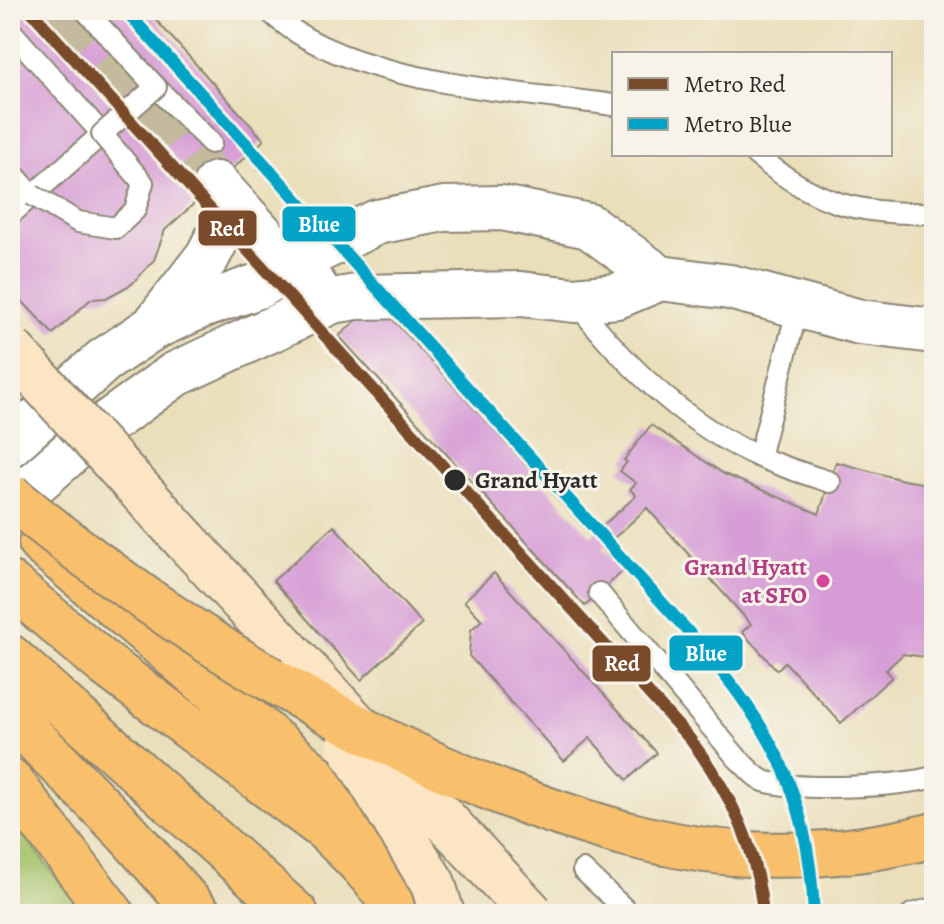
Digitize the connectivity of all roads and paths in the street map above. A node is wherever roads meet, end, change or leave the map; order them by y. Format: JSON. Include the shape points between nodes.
{"nodes":[{"id":1,"x":85,"y":10,"type":"edge"},
{"id":2,"x":268,"y":10,"type":"edge"},
{"id":3,"x":10,"y":30,"type":"edge"},
{"id":4,"x":156,"y":87,"type":"junction"},
{"id":5,"x":612,"y":105,"type":"edge"},
{"id":6,"x":102,"y":134,"type":"junction"},
{"id":7,"x":758,"y":156,"type":"edge"},
{"id":8,"x":10,"y":170,"type":"edge"},
{"id":9,"x":226,"y":172,"type":"junction"},
{"id":10,"x":298,"y":189,"type":"dead end"},
{"id":11,"x":32,"y":195,"type":"junction"},
{"id":12,"x":934,"y":213,"type":"edge"},
{"id":13,"x":10,"y":215,"type":"edge"},
{"id":14,"x":292,"y":268,"type":"junction"},
{"id":15,"x":660,"y":278,"type":"junction"},
{"id":16,"x":574,"y":300,"type":"junction"},
{"id":17,"x":798,"y":307,"type":"junction"},
{"id":18,"x":342,"y":312,"type":"junction"},
{"id":19,"x":152,"y":328,"type":"junction"},
{"id":20,"x":934,"y":331,"type":"edge"},
{"id":21,"x":10,"y":348,"type":"edge"},
{"id":22,"x":10,"y":444,"type":"edge"},
{"id":23,"x":759,"y":457,"type":"junction"},
{"id":24,"x":830,"y":482,"type":"dead end"},
{"id":25,"x":10,"y":496,"type":"edge"},
{"id":26,"x":10,"y":505,"type":"edge"},
{"id":27,"x":10,"y":513,"type":"edge"},
{"id":28,"x":10,"y":584,"type":"edge"},
{"id":29,"x":599,"y":593,"type":"dead end"},
{"id":30,"x":10,"y":657,"type":"edge"},
{"id":31,"x":303,"y":667,"type":"junction"},
{"id":32,"x":10,"y":714,"type":"edge"},
{"id":33,"x":934,"y":777,"type":"edge"},
{"id":34,"x":10,"y":781,"type":"edge"},
{"id":35,"x":934,"y":835,"type":"edge"},
{"id":36,"x":583,"y":870,"type":"dead end"},
{"id":37,"x":934,"y":908,"type":"edge"},
{"id":38,"x":112,"y":914,"type":"edge"},
{"id":39,"x":199,"y":914,"type":"edge"},
{"id":40,"x":296,"y":914,"type":"edge"},
{"id":41,"x":398,"y":914,"type":"edge"},
{"id":42,"x":442,"y":914,"type":"edge"},
{"id":43,"x":462,"y":914,"type":"edge"},
{"id":44,"x":532,"y":914,"type":"edge"},
{"id":45,"x":630,"y":914,"type":"edge"},
{"id":46,"x":912,"y":914,"type":"edge"}],
"edges":[{"from":1,"to":4,"type":"lane","bridge":true},
{"from":2,"to":5,"type":"lane","via":[[324,47],[373,67]]},
{"from":3,"to":6,"type":"lane"},
{"from":4,"to":6,"type":"lane","bridge":true},
{"from":4,"to":9,"type":"lane"},
{"from":6,"to":11,"type":"lane"},
{"from":6,"to":11,"type":"lane","bridge":true,"via":[[143,183],[135,210],[116,228],[78,222]]},
{"from":7,"to":12,"type":"lane","via":[[802,188],[841,205],[891,214]]},
{"from":8,"to":11,"type":"lane"},
{"from":9,"to":10,"type":"path"},
{"from":9,"to":14,"type":"street"},
{"from":9,"to":19,"type":"street","via":[[225,223],[208,256]]},
{"from":11,"to":13,"type":"lane"},
{"from":14,"to":15,"type":"street","via":[[377,222],[444,209],[502,208],[589,226]]},
{"from":14,"to":18,"type":"street"},
{"from":14,"to":19,"type":"street"},
{"from":15,"to":16,"type":"street","via":[[617,296]]},
{"from":15,"to":17,"type":"street","via":[[730,287]]},
{"from":16,"to":18,"type":"street","via":[[521,294],[392,294]]},
{"from":16,"to":23,"type":"lane","via":[[655,387],[721,437]]},
{"from":17,"to":20,"type":"street"},
{"from":17,"to":23,"type":"lane"},
{"from":18,"to":26,"type":"street","via":[[174,375],[88,437]]},
{"from":19,"to":22,"type":"street","via":[[103,361]]},
{"from":21,"to":31,"type":"main road","bridge":true},
{"from":23,"to":24,"type":"lane"},
{"from":25,"to":35,"type":"main road","bridge":true,"via":[[126,587],[244,665],[389,743],[543,808],[644,838],[746,854],[840,852]]},
{"from":27,"to":43,"type":"main road","bridge":true,"via":[[382,835]]},
{"from":28,"to":41,"type":"main road","via":[[105,664],[324,828],[376,881]]},
{"from":29,"to":33,"type":"lane","via":[[738,759],[764,782],[843,786]]},
{"from":30,"to":40,"type":"main road"},
{"from":31,"to":42,"type":"main road","bridge":true,"via":[[433,884]]},
{"from":31,"to":44,"type":"main road","bridge":true},
{"from":32,"to":39,"type":"main road"},
{"from":34,"to":38,"type":"main road"},
{"from":36,"to":45,"type":"lane"},
{"from":37,"to":46,"type":"lane"}]}
